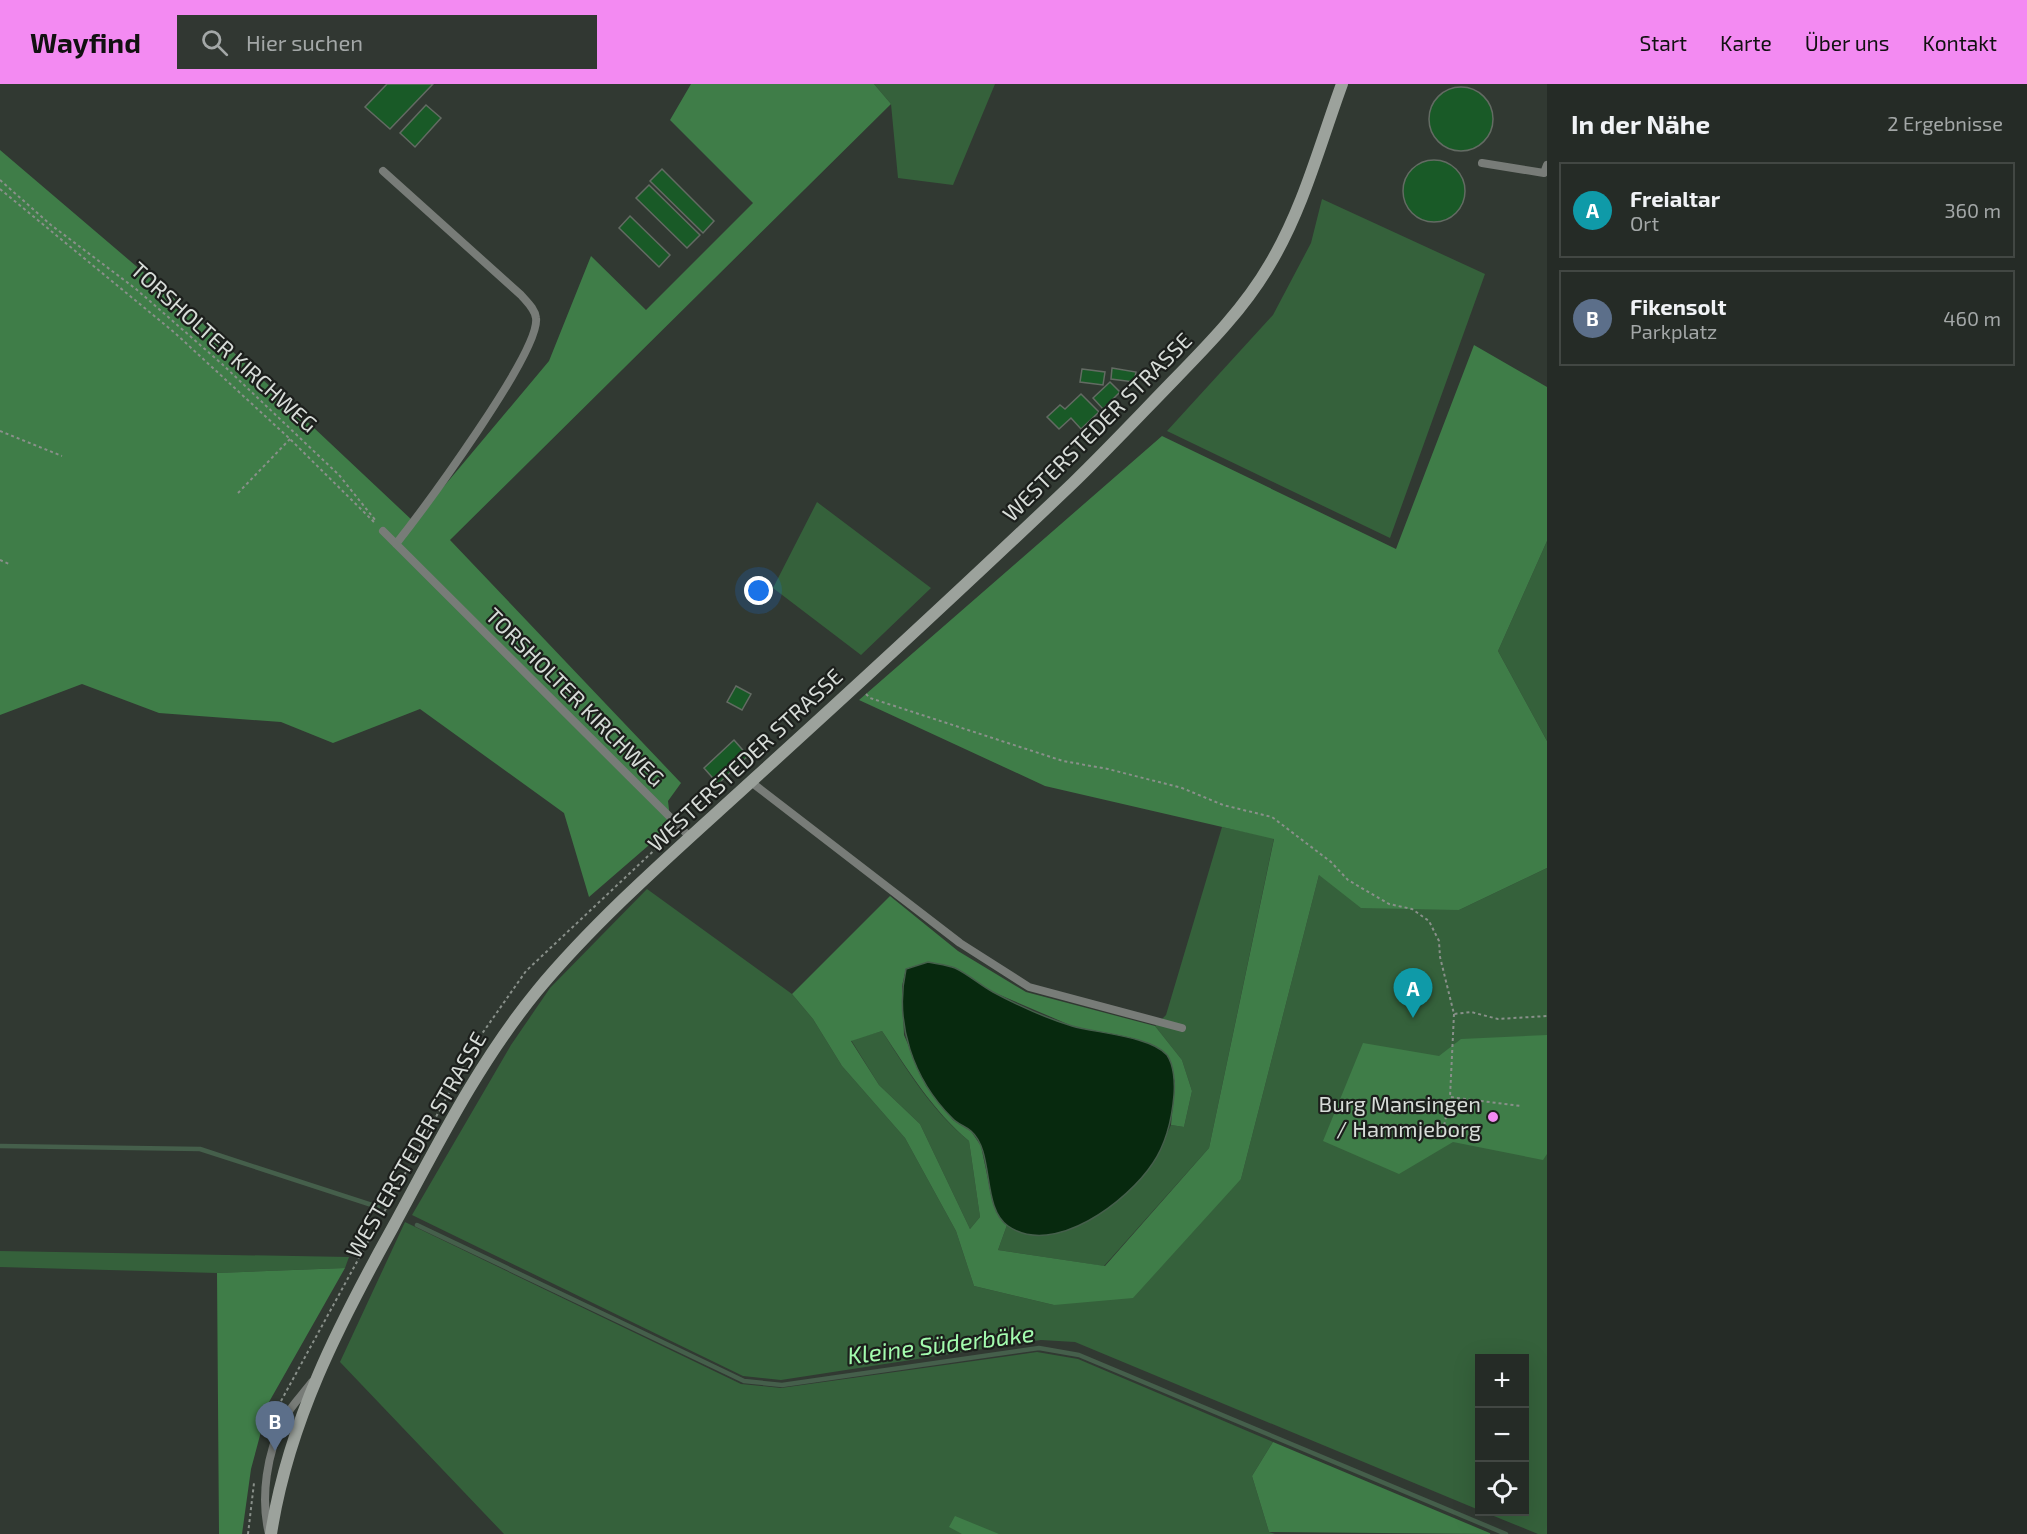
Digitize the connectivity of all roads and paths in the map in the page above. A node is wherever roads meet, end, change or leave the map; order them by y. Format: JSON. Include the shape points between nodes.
{"nodes":[{"id":1,"x":1342,"y":84,"type":"edge"},
{"id":2,"x":1482,"y":163,"type":"dead end"},
{"id":3,"x":1547,"y":165,"type":"edge"},
{"id":4,"x":383,"y":171,"type":"dead end"},
{"id":5,"x":0,"y":180,"type":"edge"},
{"id":6,"x":0,"y":189,"type":"edge"},
{"id":7,"x":0,"y":431,"type":"edge"},
{"id":8,"x":290,"y":439,"type":"junction"},
{"id":9,"x":62,"y":456,"type":"dead end"},
{"id":10,"x":238,"y":493,"type":"dead end"},
{"id":11,"x":383,"y":531,"type":"junction"},
{"id":12,"x":396,"y":544,"type":"junction"},
{"id":13,"x":0,"y":560,"type":"edge"},
{"id":14,"x":9,"y":564,"type":"dead end"},
{"id":15,"x":857,"y":685,"type":"junction"},
{"id":16,"x":751,"y":782,"type":"junction"},
{"id":17,"x":690,"y":837,"type":"junction"},
{"id":18,"x":1454,"y":1014,"type":"junction"},
{"id":19,"x":1547,"y":1016,"type":"edge"},
{"id":20,"x":1182,"y":1028,"type":"dead end"},
{"id":21,"x":1450,"y":1097,"type":"junction"},
{"id":22,"x":1521,"y":1106,"type":"dead end"},
{"id":23,"x":1443,"y":1131,"type":"dead end"},
{"id":24,"x":270,"y":1534,"type":"edge"}],
"edges":[{"from":1,"to":15,"type":"main road","name":"WESTERSTEDER STRASSE","via":[[1288,230],[1253,290],[1217,336],[1096,460]]},
{"from":2,"to":3,"type":"lane","via":[[1544,173]]},
{"from":4,"to":12,"type":"lane","via":[[531,305],[536,319],[530,345],[490,412]]},
{"from":5,"to":11,"type":"path","name":"TORSHOLTER KIRCHWEG","via":[[222,364],[339,475]]},
{"from":6,"to":8,"type":"path","name":"TORSHOLTER KIRCHWEG","via":[[175,333]]},
{"from":7,"to":9,"type":"path"},
{"from":8,"to":10,"type":"path"},
{"from":8,"to":11,"type":"path","name":"TORSHOLTER KIRCHWEG"},
{"from":11,"to":12,"type":"lane","name":"TORSHOLTER KIRCHWEG"},
{"from":12,"to":17,"type":"lane","name":"TORSHOLTER KIRCHWEG"},
{"from":13,"to":14,"type":"path"},
{"from":15,"to":16,"type":"main road","name":"WESTERSTEDER STRASSE"},
{"from":15,"to":18,"type":"path","via":[[870,698],[1063,761],[1161,783],[1224,805],[1272,816],[1348,880],[1389,904],[1412,909],[1429,921],[1439,940]]},
{"from":16,"to":17,"type":"main road","name":"WESTERSTEDER STRASSE"},
{"from":16,"to":20,"type":"lane","via":[[960,943],[1029,987]]},
{"from":17,"to":24,"type":"main road","name":"WESTERSTEDER STRASSE","via":[[538,990],[468,1090],[346,1310],[315,1377],[284,1473]]},
{"from":18,"to":19,"type":"path","via":[[1472,1012],[1498,1019]]},
{"from":18,"to":21,"type":"path"},
{"from":21,"to":22,"type":"path"},
{"from":21,"to":23,"type":"path"}]}
